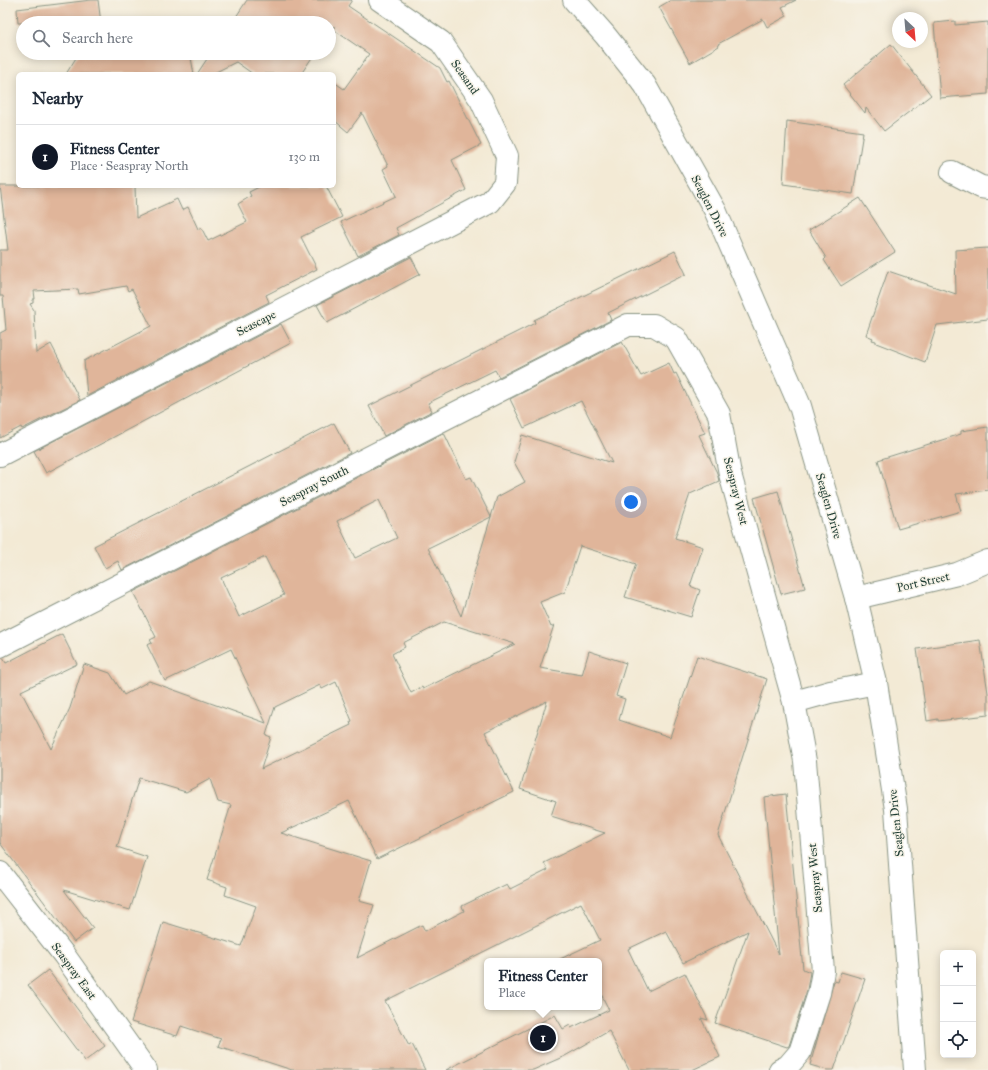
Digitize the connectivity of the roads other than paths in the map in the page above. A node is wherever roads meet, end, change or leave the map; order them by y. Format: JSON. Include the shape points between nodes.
{"nodes":[{"id":1,"x":380,"y":0,"type":"edge"},
{"id":2,"x":577,"y":1,"type":"edge"},
{"id":3,"x":952,"y":172,"type":"dead end"},
{"id":4,"x":505,"y":183,"type":"joint"},
{"id":5,"x":988,"y":188,"type":"edge"},
{"id":6,"x":628,"y":325,"type":"joint"},
{"id":7,"x":0,"y":455,"type":"edge"},
{"id":8,"x":988,"y":561,"type":"edge"},
{"id":9,"x":856,"y":598,"type":"junction"},
{"id":10,"x":0,"y":646,"type":"edge"},
{"id":11,"x":876,"y":683,"type":"junction"},
{"id":12,"x":794,"y":702,"type":"junction"},
{"id":13,"x":0,"y":873,"type":"edge"},
{"id":14,"x":146,"y":1070,"type":"edge"},
{"id":15,"x":780,"y":1070,"type":"edge"},
{"id":16,"x":915,"y":1070,"type":"edge"}],
"edges":[{"from":1,"to":4,"type":"street","name":"Seasand","via":[[441,42],[481,100],[507,156]]},
{"from":2,"to":9,"type":"street","name":"Seaglen Drive","via":[[645,85],[714,210],[800,406]]},
{"from":3,"to":5,"type":"street"},
{"from":4,"to":7,"type":"street","name":"Seascape","via":[[490,202]]},
{"from":6,"to":10,"type":"street","name":"Seaspray South"},
{"from":6,"to":12,"type":"street","name":"Seaspray West","via":[[654,325],[676,338],[719,414],[730,474]]},
{"from":8,"to":9,"type":"street","name":"Port Street","via":[[957,574]]},
{"from":9,"to":11,"type":"street","name":"Seaglen Drive"},
{"from":11,"to":12,"type":"street"},
{"from":11,"to":16,"type":"street","name":"Seaglen Drive","via":[[896,809]]},
{"from":12,"to":15,"type":"street","name":"Seaspray West","via":[[805,761],[823,972],[819,994],[800,1052],[788,1066]]},
{"from":13,"to":14,"type":"street","name":"Seaspray East","via":[[64,955]]}]}
